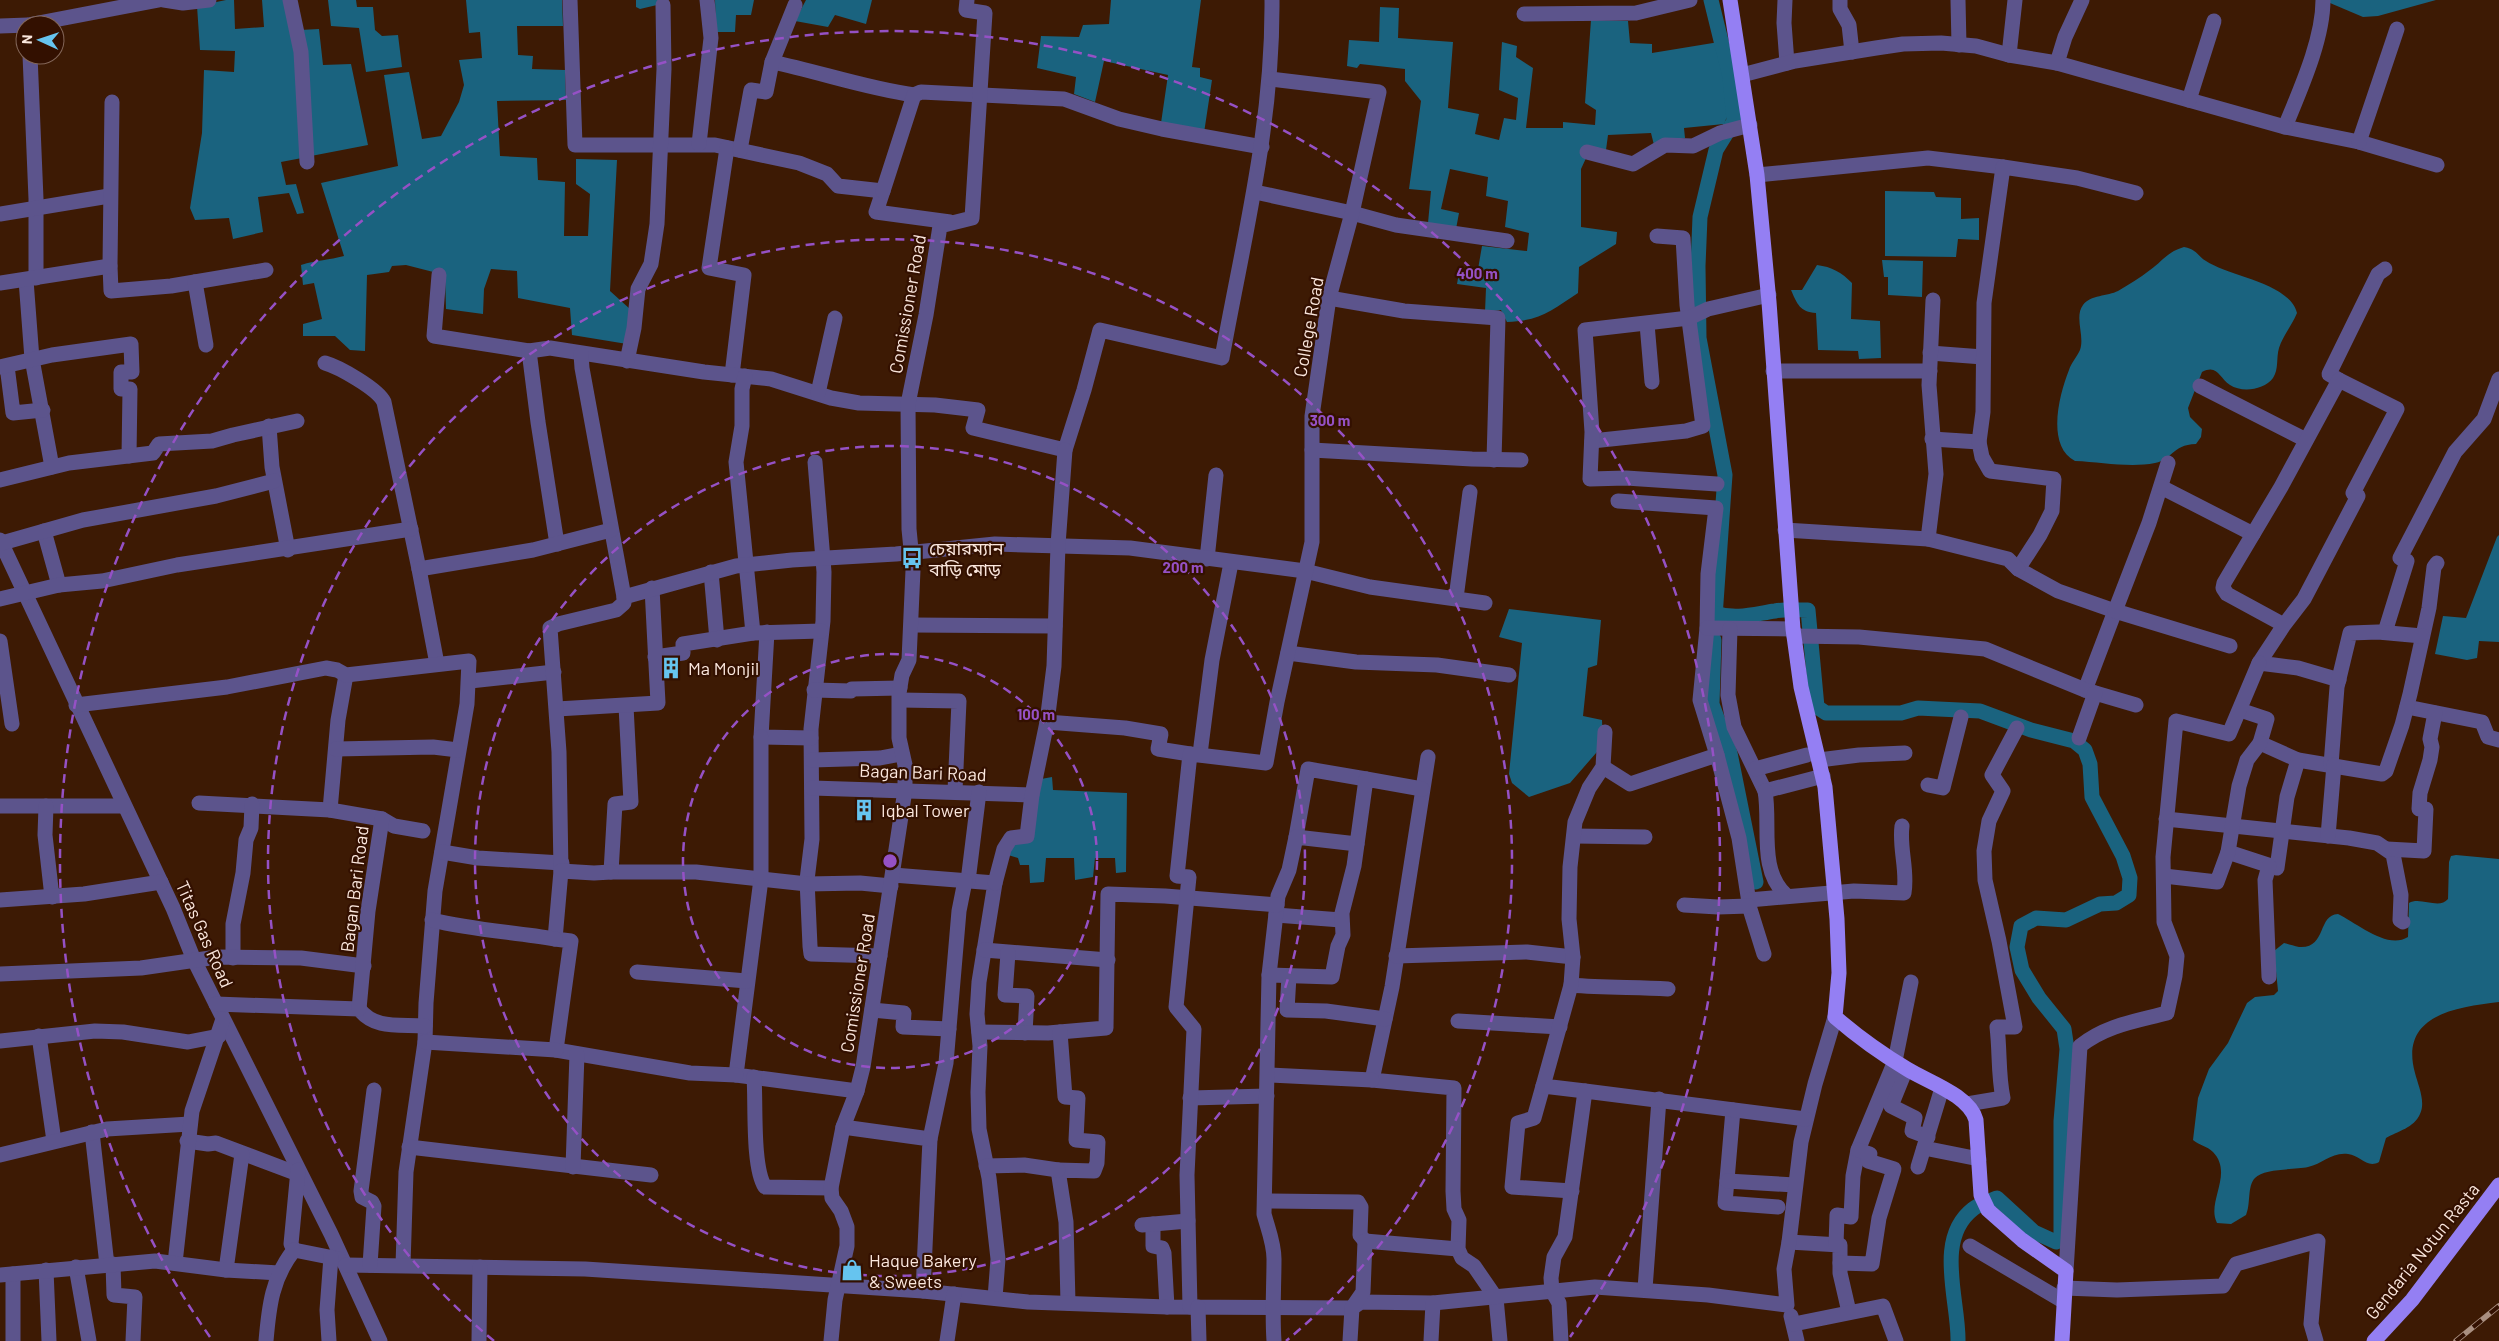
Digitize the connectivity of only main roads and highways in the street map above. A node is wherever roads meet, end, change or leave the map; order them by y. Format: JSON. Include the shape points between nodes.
{"nodes":[{"id":1,"x":1730,"y":0,"type":"edge"},
{"id":2,"x":2499,"y":1185,"type":"edge"},
{"id":3,"x":2062,"y":1341,"type":"edge"},
{"id":4,"x":2374,"y":1341,"type":"edge"}],
"edges":[{"from":1,"to":3,"type":"main road","via":[[1742,75],[1745,126],[1757,175],[1790,590],[1800,631],[1801,687],[1813,757],[1823,776],[1839,973],[1835,1017],[1901,1065],[1942,1088],[1973,1111],[1981,1195],[1988,1210],[2022,1240],[2066,1271]]},
{"from":2,"to":4,"type":"main road","name":"Gendaria Notun Rasta","via":[[2412,1300]]}]}
